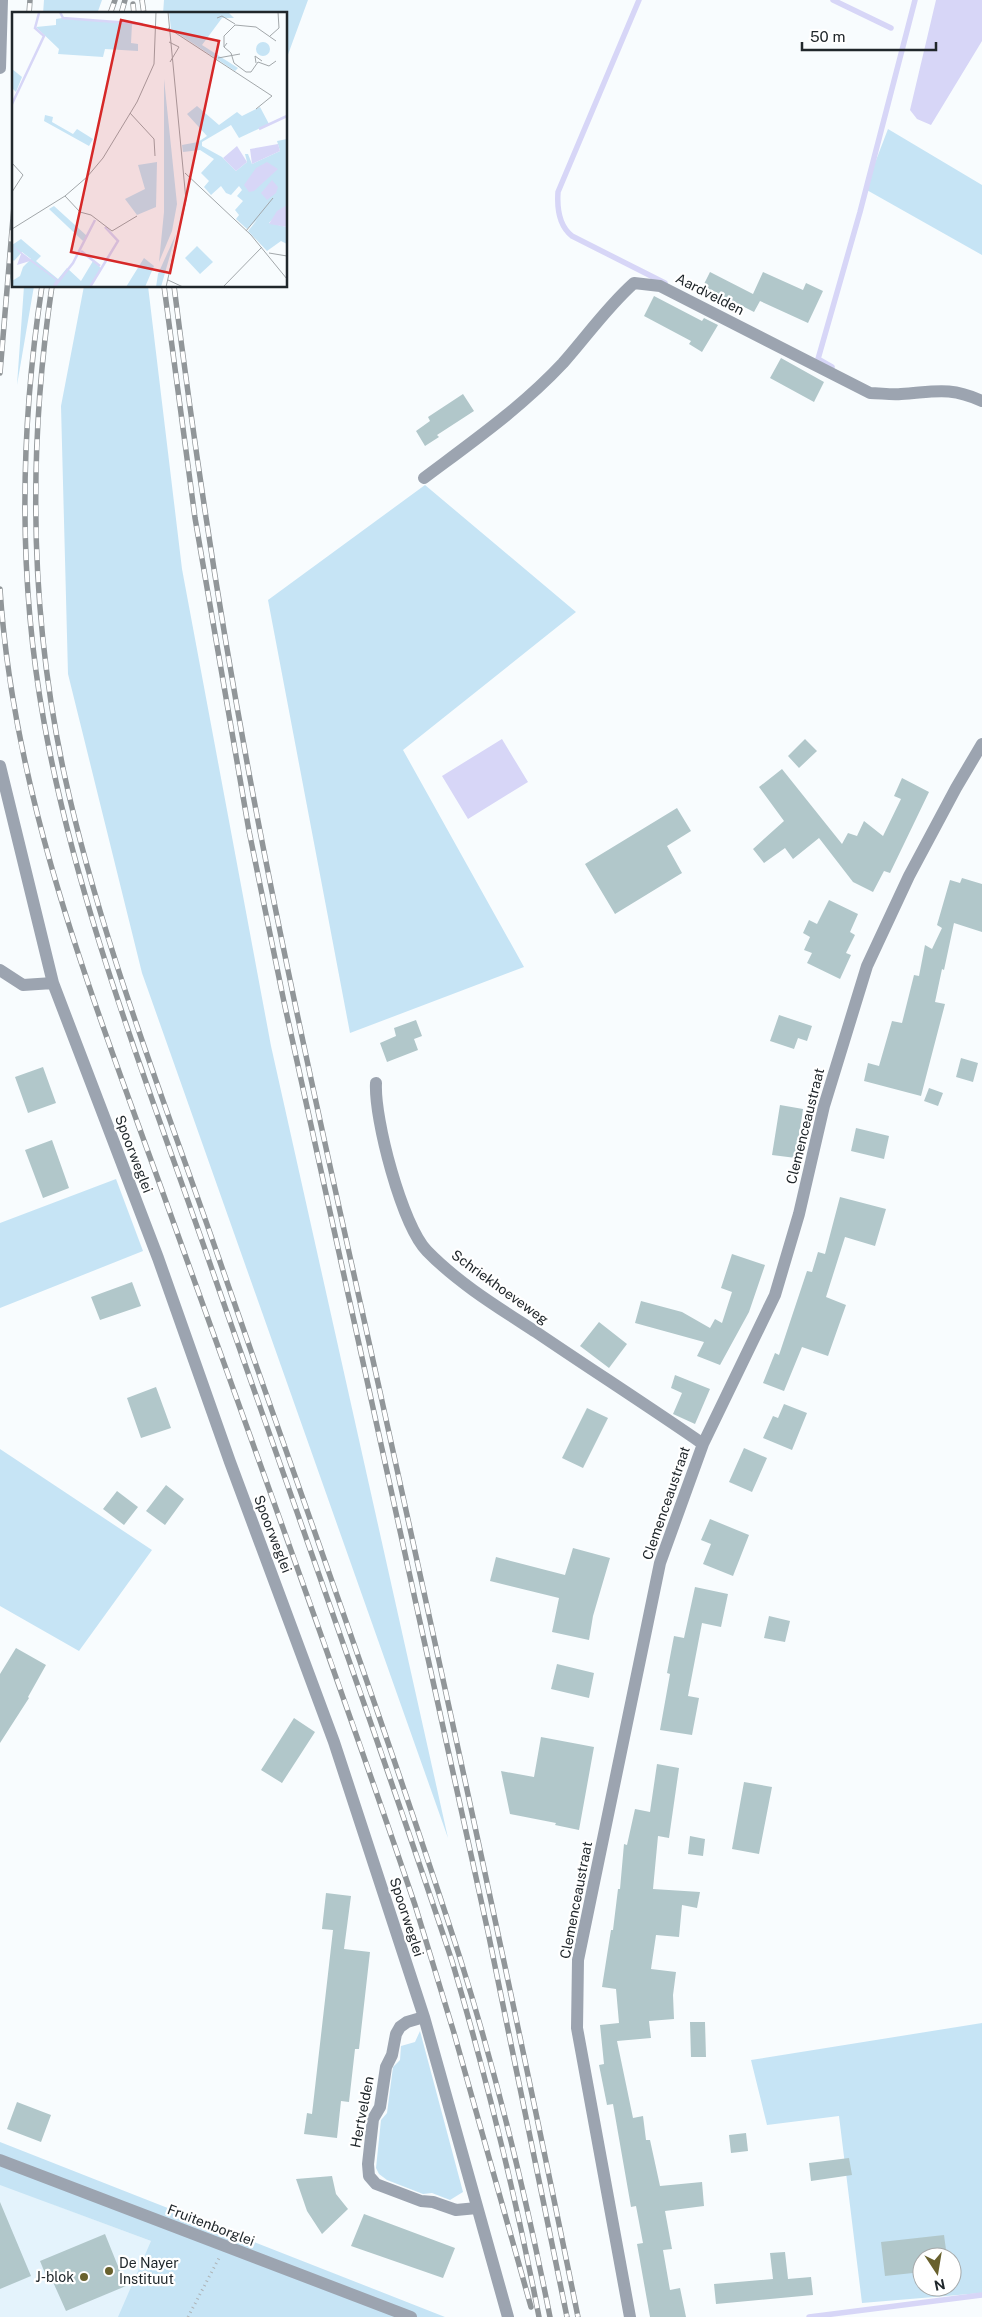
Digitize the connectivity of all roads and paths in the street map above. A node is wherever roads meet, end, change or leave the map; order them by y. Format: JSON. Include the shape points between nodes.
{"nodes":[{"id":1,"x":2,"y":0,"type":"edge"},
{"id":2,"x":0,"y":68,"type":"edge"},
{"id":3,"x":982,"y":401,"type":"edge"},
{"id":4,"x":424,"y":478,"type":"dead end"},
{"id":5,"x":982,"y":744,"type":"edge"},
{"id":6,"x":0,"y":766,"type":"edge"},
{"id":7,"x":0,"y":970,"type":"edge"},
{"id":8,"x":53,"y":983,"type":"junction"},
{"id":9,"x":376,"y":1083,"type":"dead end"},
{"id":10,"x":703,"y":1444,"type":"junction"},
{"id":11,"x":424,"y":2017,"type":"junction"},
{"id":12,"x":0,"y":2160,"type":"edge"},
{"id":13,"x":477,"y":2208,"type":"junction"},
{"id":14,"x":225,"y":2246,"type":"junction"},
{"id":15,"x":188,"y":2317,"type":"edge"},
{"id":16,"x":411,"y":2317,"type":"edge"},
{"id":17,"x":508,"y":2317,"type":"edge"},
{"id":18,"x":630,"y":2317,"type":"edge"}],
"edges":[{"from":1,"to":2,"type":"street"},
{"from":3,"to":4,"type":"street","name":"Aardvelden","via":[[956,391],[900,395],[870,393],[660,286],[634,283],[617,298],[562,364],[497,424]]},
{"from":5,"to":10,"type":"street","name":"Clemenceaustraat","via":[[909,876],[867,966],[824,1106],[799,1214],[775,1295]]},
{"from":6,"to":8,"type":"street","name":"Spoorweglei"},
{"from":7,"to":8,"type":"street","via":[[23,985]]},
{"from":8,"to":11,"type":"street","name":"Spoorweglei","via":[[158,1258],[334,1742]]},
{"from":9,"to":10,"type":"street","name":"Schriekhoeveweg","via":[[375,1098],[397,1184],[411,1225],[426,1250],[488,1300]]},
{"from":10,"to":18,"type":"street","name":"Clemenceaustraat","via":[[660,1563],[578,1960],[578,2028]]},
{"from":11,"to":13,"type":"street","name":"Spoorweglei"},
{"from":11,"to":13,"type":"street","name":"Hertvelden","via":[[407,2022],[396,2034],[386,2067],[380,2107],[373,2119],[369,2176],[376,2184],[421,2201],[456,2210]]},
{"from":12,"to":14,"type":"street","name":"Fruitenborglei"},
{"from":13,"to":17,"type":"street","name":"Spoorweglei"},
{"from":14,"to":15,"type":"path"},
{"from":14,"to":16,"type":"street","name":"Fruitenborglei"}]}
